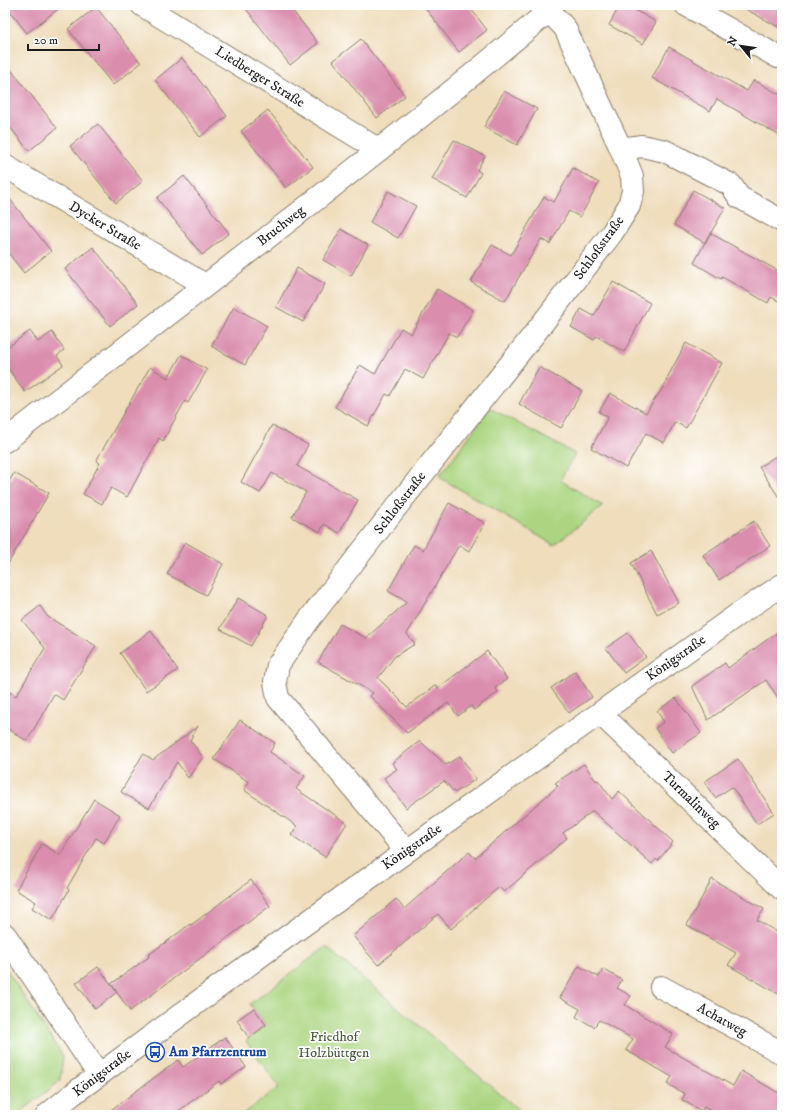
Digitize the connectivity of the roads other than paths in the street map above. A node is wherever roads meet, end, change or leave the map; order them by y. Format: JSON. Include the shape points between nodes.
{"nodes":[{"id":1,"x":142,"y":5,"type":"edge"},
{"id":2,"x":686,"y":5,"type":"edge"},
{"id":3,"x":547,"y":7,"type":"edge"},
{"id":4,"x":778,"y":57,"type":"dead end"},
{"id":5,"x":622,"y":149,"type":"junction"},
{"id":6,"x":378,"y":150,"type":"junction"},
{"id":7,"x":5,"y":166,"type":"edge"},
{"id":8,"x":782,"y":221,"type":"edge"},
{"id":9,"x":205,"y":285,"type":"junction"},
{"id":10,"x":5,"y":441,"type":"edge"},
{"id":11,"x":782,"y":585,"type":"edge"},
{"id":12,"x":600,"y":713,"type":"junction"},
{"id":13,"x":406,"y":851,"type":"junction"},
{"id":14,"x":782,"y":889,"type":"edge"},
{"id":15,"x":5,"y":935,"type":"edge"},
{"id":16,"x":661,"y":987,"type":"dead end"},
{"id":17,"x":782,"y":1054,"type":"edge"},
{"id":18,"x":99,"y":1075,"type":"junction"},
{"id":19,"x":47,"y":1115,"type":"edge"}],
"edges":[{"from":1,"to":6,"type":"street","name":"Liedberger Straße"},
{"from":2,"to":4,"type":"street"},
{"from":3,"to":5,"type":"street","name":"Schloßstraße","via":[[565,28]]},
{"from":3,"to":6,"type":"street","name":"Bruchweg","via":[[480,69]]},
{"from":5,"to":8,"type":"street","via":[[642,146],[665,151],[731,185],[739,197]]},
{"from":5,"to":13,"type":"street","name":"Schloßstraße","via":[[632,176],[633,191],[629,206],[612,233],[308,621],[278,665],[275,682],[278,698]]},
{"from":6,"to":9,"type":"street","name":"Bruchweg"},
{"from":7,"to":9,"type":"street","name":"Dycker Straße"},
{"from":9,"to":10,"type":"street","name":"Bruchweg"},
{"from":11,"to":12,"type":"street","name":"Königstraße"},
{"from":12,"to":13,"type":"street","name":"Königstraße"},
{"from":12,"to":14,"type":"street","name":"Turmalinweg"},
{"from":13,"to":18,"type":"street","name":"Königstraße"},
{"from":15,"to":18,"type":"street"},
{"from":16,"to":17,"type":"street","name":"Achatweg"},
{"from":18,"to":19,"type":"street","name":"Königstraße"}]}
